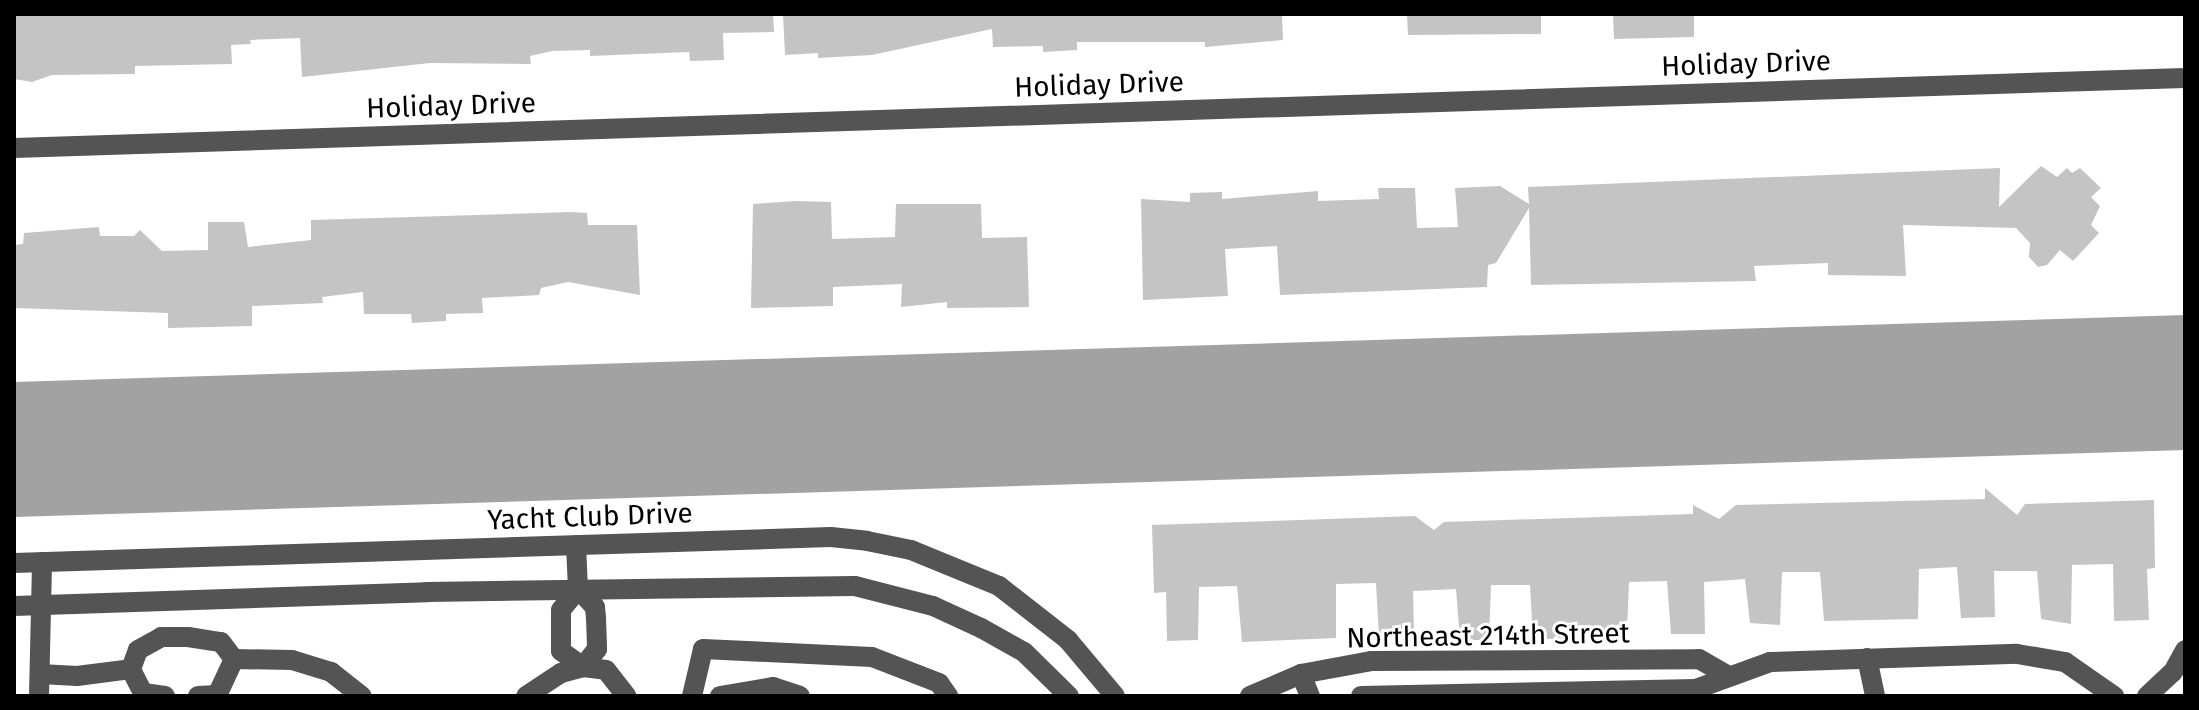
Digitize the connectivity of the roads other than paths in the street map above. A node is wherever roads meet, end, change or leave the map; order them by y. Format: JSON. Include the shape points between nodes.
{"nodes":[{"id":1,"x":2185,"y":78,"type":"edge"},
{"id":2,"x":14,"y":148,"type":"edge"},
{"id":3,"x":576,"y":545,"type":"junction"},
{"id":4,"x":42,"y":562,"type":"junction"},
{"id":5,"x":14,"y":563,"type":"edge"},
{"id":6,"x":578,"y":589,"type":"junction"},
{"id":7,"x":14,"y":606,"type":"edge"},
{"id":8,"x":41,"y":606,"type":"junction"},
{"id":9,"x":2185,"y":650,"type":"edge"},
{"id":10,"x":1867,"y":658,"type":"junction"},
{"id":11,"x":234,"y":659,"type":"junction"},
{"id":12,"x":583,"y":667,"type":"junction"},
{"id":13,"x":131,"y":669,"type":"junction"},
{"id":14,"x":40,"y":674,"type":"junction"},
{"id":15,"x":1301,"y":674,"type":"junction"},
{"id":16,"x":1729,"y":686,"type":"edge"},
{"id":17,"x":546,"y":690,"type":"edge"},
{"id":18,"x":39,"y":696,"type":"edge"},
{"id":19,"x":165,"y":696,"type":"edge"},
{"id":20,"x":198,"y":696,"type":"edge"},
{"id":21,"x":362,"y":696,"type":"edge"},
{"id":22,"x":526,"y":696,"type":"edge"},
{"id":23,"x":626,"y":696,"type":"edge"},
{"id":24,"x":692,"y":696,"type":"edge"},
{"id":25,"x":720,"y":696,"type":"edge"},
{"id":26,"x":800,"y":696,"type":"edge"},
{"id":27,"x":948,"y":696,"type":"edge"},
{"id":28,"x":1069,"y":696,"type":"edge"},
{"id":29,"x":1115,"y":696,"type":"edge"},
{"id":30,"x":1250,"y":696,"type":"edge"},
{"id":31,"x":1310,"y":696,"type":"edge"},
{"id":32,"x":1361,"y":696,"type":"edge"},
{"id":33,"x":1875,"y":696,"type":"edge"},
{"id":34,"x":2114,"y":696,"type":"edge"},
{"id":35,"x":2147,"y":696,"type":"edge"}],
"edges":[{"from":1,"to":2,"type":"street","name":"Holiday Drive"},
{"from":3,"to":4,"type":"street","name":"Yacht Club Drive"},
{"from":3,"to":6,"type":"street"},
{"from":3,"to":29,"type":"street","name":"Yacht Club Drive","via":[[831,537],[911,550],[999,586],[1068,640]]},
{"from":4,"to":5,"type":"street","name":"Yacht Club Drive"},
{"from":4,"to":8,"type":"street"},
{"from":6,"to":8,"type":"street"},
{"from":6,"to":12,"type":"street","via":[[595,607],[596,618],[597,649]]},
{"from":6,"to":12,"type":"street","via":[[561,610],[561,651]]},
{"from":6,"to":28,"type":"street","via":[[802,584],[897,594],[933,606],[1024,652]]},
{"from":7,"to":8,"type":"street"},
{"from":8,"to":14,"type":"street"},
{"from":9,"to":35,"type":"street","via":[[2173,672]]},
{"from":10,"to":16,"type":"street","name":"Northeast 214th Street","via":[[1770,662]]},
{"from":10,"to":33,"type":"street"},
{"from":10,"to":34,"type":"street","name":"Northeast 214th Street","via":[[2017,654],[2065,662]]},
{"from":11,"to":13,"type":"street","via":[[221,642],[161,637],[138,650]]},
{"from":11,"to":20,"type":"street","via":[[217,695]]},
{"from":11,"to":21,"type":"street","via":[[292,660],[331,672]]},
{"from":12,"to":17,"type":"street","via":[[561,673]]},
{"from":12,"to":23,"type":"street","via":[[606,670]]},
{"from":13,"to":14,"type":"street","via":[[77,676]]},
{"from":13,"to":19,"type":"street","via":[[143,693]]},
{"from":14,"to":18,"type":"street"},
{"from":15,"to":16,"type":"street","name":"Northeast 214th Street","via":[[1371,661],[1699,659]]},
{"from":15,"to":30,"type":"street","name":"Northeast 214th Street"},
{"from":15,"to":31,"type":"street"},
{"from":16,"to":32,"type":"street","name":"Northeast 214th Street"},
{"from":17,"to":22,"type":"street"},
{"from":24,"to":27,"type":"street","via":[[703,649],[872,657],[939,683]]},
{"from":25,"to":26,"type":"street","via":[[773,687]]}]}
